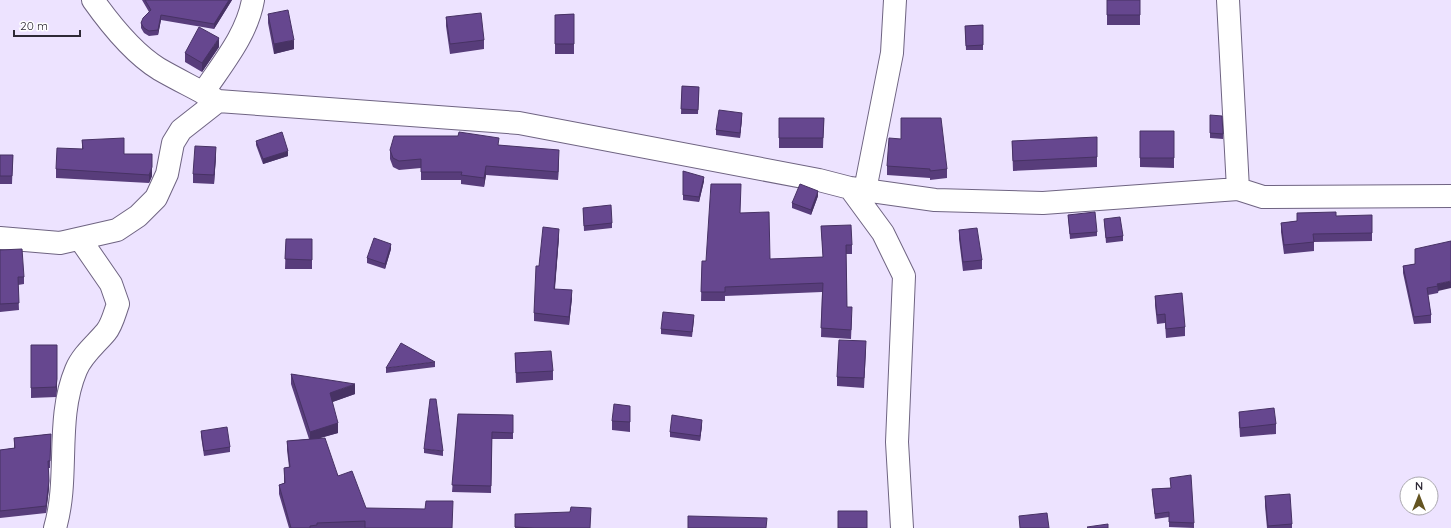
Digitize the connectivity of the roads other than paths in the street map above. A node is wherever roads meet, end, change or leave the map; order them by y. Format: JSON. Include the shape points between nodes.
{"nodes":[{"id":1,"x":93,"y":0,"type":"edge"},
{"id":2,"x":253,"y":0,"type":"edge"},
{"id":3,"x":895,"y":0,"type":"edge"},
{"id":4,"x":1228,"y":0,"type":"edge"},
{"id":5,"x":211,"y":97,"type":"junction"},
{"id":6,"x":858,"y":189,"type":"junction"},
{"id":7,"x":1238,"y":189,"type":"junction"},
{"id":8,"x":1451,"y":196,"type":"edge"},
{"id":9,"x":0,"y":238,"type":"edge"},
{"id":10,"x":80,"y":239,"type":"junction"},
{"id":11,"x":55,"y":528,"type":"edge"},
{"id":12,"x":902,"y":528,"type":"edge"}],
"edges":[{"from":1,"to":5,"type":"street","via":[[129,44],[158,68]]},
{"from":2,"to":5,"type":"street","via":[[244,32]]},
{"from":3,"to":6,"type":"street","via":[[892,53]]},
{"from":4,"to":7,"type":"street"},
{"from":5,"to":6,"type":"street","via":[[519,123]]},
{"from":5,"to":10,"type":"street","via":[[173,142],[167,174],[156,198],[138,216],[117,230]]},
{"from":6,"to":7,"type":"street","via":[[935,200],[1043,203]]},
{"from":6,"to":12,"type":"street","via":[[904,276],[897,442]]},
{"from":7,"to":8,"type":"street","via":[[1263,198]]},
{"from":9,"to":10,"type":"street","via":[[60,243]]},
{"from":10,"to":11,"type":"street","via":[[111,284],[118,304],[107,331],[76,370],[66,407],[64,458]]}]}
